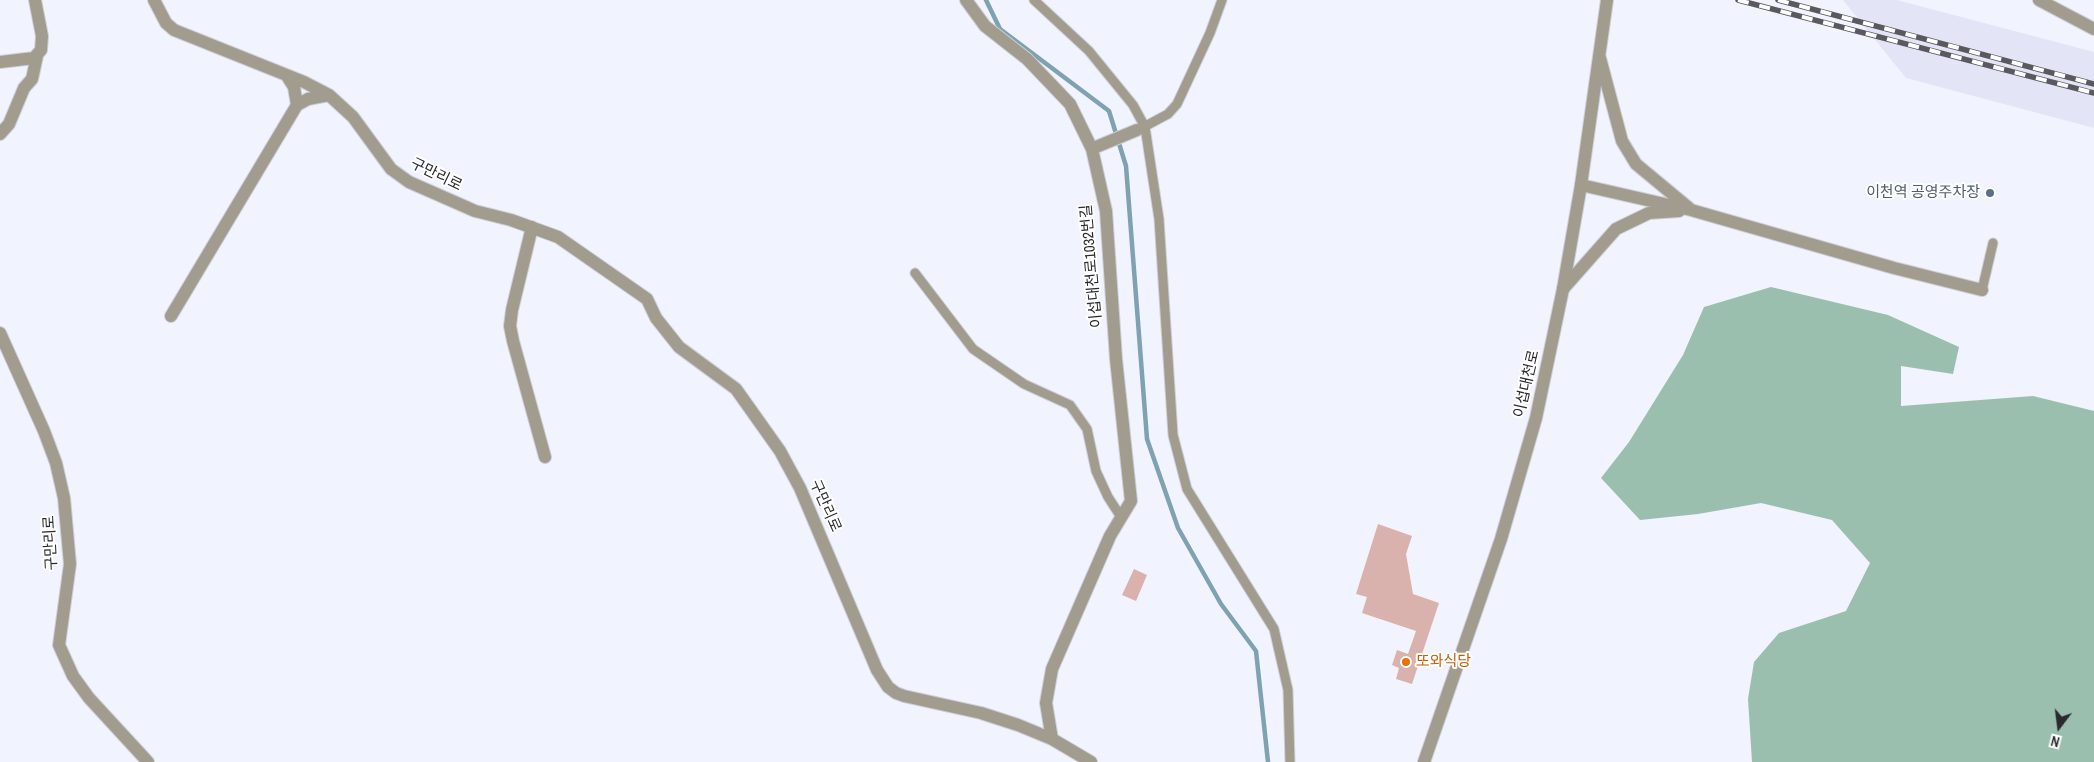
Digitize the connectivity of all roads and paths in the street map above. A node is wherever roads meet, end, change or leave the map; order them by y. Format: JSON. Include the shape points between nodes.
{"nodes":[{"id":1,"x":34,"y":0,"type":"edge"},
{"id":2,"x":154,"y":0,"type":"edge"},
{"id":3,"x":966,"y":0,"type":"edge"},
{"id":4,"x":1034,"y":0,"type":"edge"},
{"id":5,"x":1222,"y":0,"type":"edge"},
{"id":6,"x":1607,"y":0,"type":"edge"},
{"id":7,"x":2038,"y":0,"type":"edge"},
{"id":8,"x":2094,"y":29,"type":"edge"},
{"id":9,"x":37,"y":56,"type":"junction"},
{"id":10,"x":1600,"y":58,"type":"junction"},
{"id":11,"x":0,"y":62,"type":"edge"},
{"id":12,"x":287,"y":76,"type":"junction"},
{"id":13,"x":329,"y":95,"type":"junction"},
{"id":14,"x":298,"y":105,"type":"junction"},
{"id":15,"x":1141,"y":129,"type":"junction"},
{"id":16,"x":0,"y":134,"type":"edge"},
{"id":17,"x":1096,"y":147,"type":"dead end"},
{"id":18,"x":1581,"y":185,"type":"junction"},
{"id":19,"x":1691,"y":210,"type":"junction"},
{"id":20,"x":532,"y":227,"type":"junction"},
{"id":21,"x":1993,"y":243,"type":"dead end"},
{"id":22,"x":915,"y":273,"type":"dead end"},
{"id":23,"x":1563,"y":290,"type":"junction"},
{"id":24,"x":1982,"y":290,"type":"joint"},
{"id":25,"x":171,"y":316,"type":"dead end"},
{"id":26,"x":0,"y":333,"type":"edge"},
{"id":27,"x":545,"y":457,"type":"dead end"},
{"id":28,"x":1122,"y":517,"type":"junction"},
{"id":29,"x":1052,"y":740,"type":"junction"},
{"id":30,"x":148,"y":762,"type":"edge"},
{"id":31,"x":1091,"y":762,"type":"edge"},
{"id":32,"x":1290,"y":762,"type":"edge"},
{"id":33,"x":1424,"y":762,"type":"edge"}],
"edges":[{"from":1,"to":9,"type":"street","via":[[43,43]]},
{"from":2,"to":12,"type":"street","name":"구만리로","via":[[166,23],[174,30]]},
{"from":3,"to":28,"type":"street","name":"이섭대천로1032번길","via":[[985,26],[1027,59],[1070,104],[1092,150],[1106,211],[1116,359],[1131,493],[1131,501]]},
{"from":4,"to":15,"type":"lane","via":[[1089,51],[1133,105]]},
{"from":5,"to":15,"type":"lane","via":[[1178,104],[1168,114]]},
{"from":6,"to":10,"type":"street","name":"이섭대천로"},
{"from":7,"to":8,"type":"street"},
{"from":9,"to":11,"type":"street","via":[[25,61]]},
{"from":9,"to":16,"type":"street","via":[[32,78],[24,88],[9,124]]},
{"from":10,"to":18,"type":"street","name":"이섭대천로"},
{"from":10,"to":19,"type":"street","via":[[1622,141],[1636,164]]},
{"from":12,"to":13,"type":"street","name":"구만리로"},
{"from":12,"to":14,"type":"street","via":[[294,87]]},
{"from":13,"to":14,"type":"street","via":[[308,99]]},
{"from":13,"to":20,"type":"street","name":"구만리로","via":[[353,117],[391,169],[404,179],[475,211]]},
{"from":14,"to":25,"type":"street"},
{"from":15,"to":17,"type":"street"},
{"from":15,"to":32,"type":"lane","via":[[1159,219],[1173,434],[1187,489],[1274,629],[1288,690]]},
{"from":18,"to":19,"type":"street"},
{"from":18,"to":23,"type":"street","name":"이섭대천로"},
{"from":19,"to":23,"type":"street","via":[[1649,213],[1616,229]]},
{"from":19,"to":24,"type":"street"},
{"from":20,"to":27,"type":"street","via":[[510,326]]},
{"from":20,"to":29,"type":"street","name":"구만리로","via":[[564,240],[647,299],[656,318],[680,346],[746,400],[800,488],[877,670],[888,687],[904,696],[980,713]]},
{"from":21,"to":24,"type":"lane"},
{"from":22,"to":28,"type":"lane","via":[[973,349],[1024,384],[1070,405],[1087,429],[1098,478]]},
{"from":23,"to":33,"type":"street","name":"이섭대천로","via":[[1520,480]]},
{"from":26,"to":30,"type":"street","name":"구만리로","via":[[44,432],[64,498],[70,564],[59,644],[73,676],[89,698]]},
{"from":28,"to":29,"type":"street","name":"이섭대천로1032번길","via":[[1110,536],[1052,669],[1046,703]]},
{"from":29,"to":31,"type":"street","name":"구만리로"}]}
